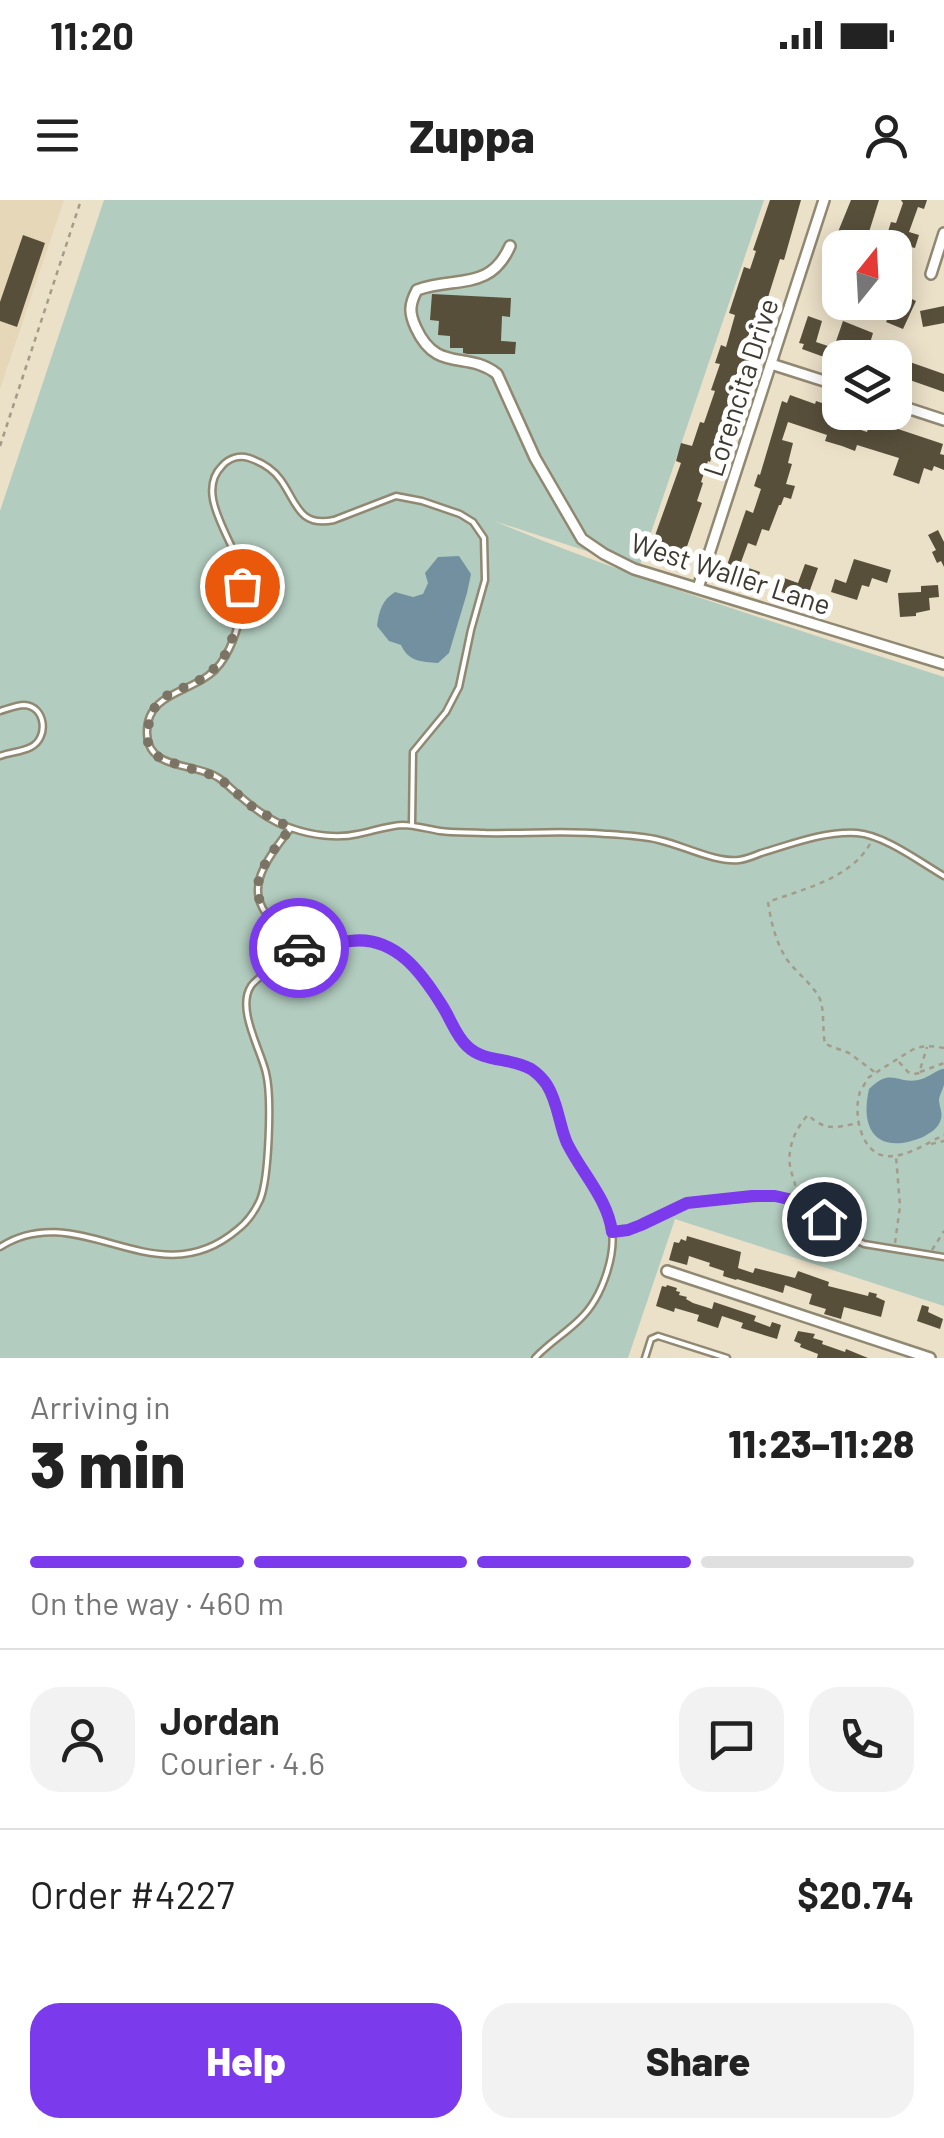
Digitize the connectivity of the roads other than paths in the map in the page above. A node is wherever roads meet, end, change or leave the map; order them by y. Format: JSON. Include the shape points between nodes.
{"nodes":[{"id":1,"x":824,"y":200,"type":"edge"},
{"id":2,"x":944,"y":233,"type":"edge"},
{"id":3,"x":510,"y":246,"type":"dead end"},
{"id":4,"x":931,"y":274,"type":"dead end"},
{"id":5,"x":771,"y":364,"type":"junction"},
{"id":6,"x":822,"y":380,"type":"edge"},
{"id":7,"x":912,"y":410,"type":"edge"},
{"id":8,"x":944,"y":420,"type":"edge"},
{"id":9,"x":698,"y":588,"type":"junction"},
{"id":10,"x":944,"y":664,"type":"edge"},
{"id":11,"x":0,"y":711,"type":"edge"},
{"id":12,"x":0,"y":756,"type":"edge"},
{"id":13,"x":412,"y":826,"type":"junction"},
{"id":14,"x":291,"y":828,"type":"junction"},
{"id":15,"x":944,"y":876,"type":"edge"},
{"id":16,"x":306,"y":954,"type":"junction"},
{"id":17,"x":612,"y":1232,"type":"junction"},
{"id":18,"x":0,"y":1247,"type":"edge"},
{"id":19,"x":944,"y":1258,"type":"edge"},
{"id":20,"x":667,"y":1272,"type":"dead end"},
{"id":21,"x":535,"y":1358,"type":"edge"},
{"id":22,"x":644,"y":1358,"type":"edge"},
{"id":23,"x":727,"y":1358,"type":"edge"},
{"id":24,"x":930,"y":1358,"type":"edge"}],
"edges":[{"from":1,"to":5,"type":"street","name":"Lorencita Drive"},
{"from":2,"to":4,"type":"street"},
{"from":3,"to":9,"type":"street","name":"West Waller Lane","via":[[494,271],[417,290],[409,314],[419,336],[434,354],[497,374],[582,539],[634,569]]},
{"from":5,"to":6,"type":"street"},
{"from":5,"to":9,"type":"street","name":"Lorencita Drive"},
{"from":7,"to":8,"type":"street"},
{"from":9,"to":10,"type":"street","name":"West Waller Lane"},
{"from":11,"to":12,"type":"lane","via":[[25,705],[37,710],[43,734],[34,746]]},
{"from":13,"to":14,"type":"lane","via":[[354,836]]},
{"from":13,"to":14,"type":"lane","via":[[413,752],[460,687],[485,580],[484,538],[460,514],[396,496],[334,520],[311,520],[268,467],[243,456],[219,468],[212,494],[242,573],[232,640],[208,676],[155,707],[148,743],[160,759],[218,777],[256,810]]},
{"from":13,"to":15,"type":"lane","via":[[612,834],[739,860],[842,833],[872,836]]},
{"from":14,"to":16,"type":"lane","via":[[256,884],[273,924]]},
{"from":16,"to":17,"type":"lane","via":[[349,941],[383,944],[410,961],[468,1048],[533,1070],[550,1089],[566,1141]]},
{"from":16,"to":18,"type":"lane","via":[[258,978],[246,998],[269,1092],[260,1199],[238,1229],[207,1248],[166,1256],[57,1230],[27,1233]]},
{"from":17,"to":19,"type":"lane","via":[[687,1203],[775,1196],[793,1200],[864,1244]]},
{"from":17,"to":21,"type":"lane","via":[[596,1299]]},
{"from":20,"to":24,"type":"street"},
{"from":22,"to":23,"type":"lane","via":[[658,1336]]}]}
